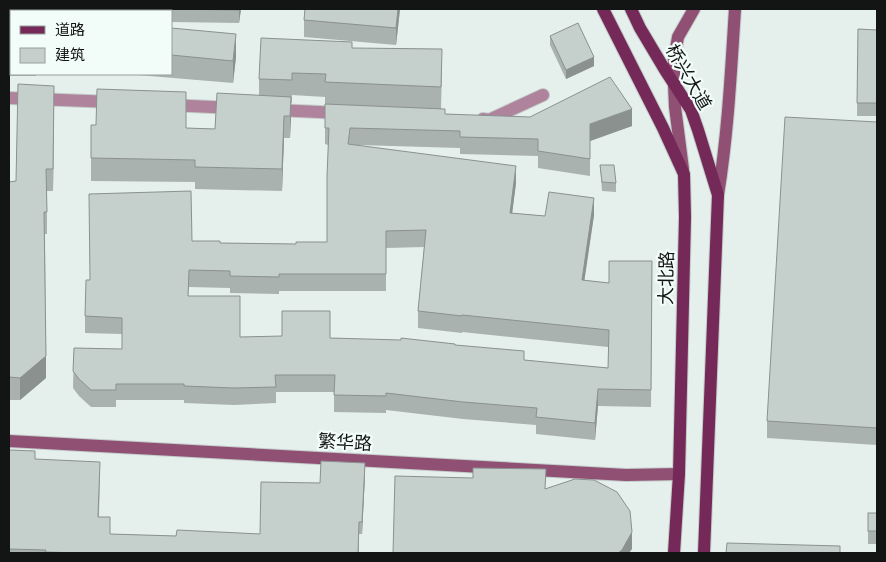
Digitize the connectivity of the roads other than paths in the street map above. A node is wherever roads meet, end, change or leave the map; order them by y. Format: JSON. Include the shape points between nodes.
{"nodes":[{"id":1,"x":603,"y":9,"type":"edge"},
{"id":2,"x":631,"y":9,"type":"edge"},
{"id":3,"x":694,"y":9,"type":"edge"},
{"id":4,"x":735,"y":9,"type":"edge"},
{"id":5,"x":674,"y":84,"type":"junction"},
{"id":6,"x":543,"y":95,"type":"dead end"},
{"id":7,"x":9,"y":98,"type":"edge"},
{"id":8,"x":126,"y":103,"type":"edge"},
{"id":9,"x":156,"y":104,"type":"edge"},
{"id":10,"x":244,"y":108,"type":"edge"},
{"id":11,"x":264,"y":109,"type":"edge"},
{"id":12,"x":352,"y":113,"type":"edge"},
{"id":13,"x":469,"y":119,"type":"edge"},
{"id":14,"x":684,"y":174,"type":"junction"},
{"id":15,"x":718,"y":195,"type":"junction"},
{"id":16,"x":9,"y":441,"type":"edge"},
{"id":17,"x":679,"y":474,"type":"junction"},
{"id":18,"x":674,"y":553,"type":"edge"},
{"id":19,"x":704,"y":553,"type":"edge"}],
"edges":[{"from":1,"to":14,"type":"main road"},
{"from":2,"to":5,"type":"main road","name":"桥兴大道"},
{"from":3,"to":5,"type":"street","name":"大北路","via":[[678,37]]},
{"from":4,"to":15,"type":"street","via":[[727,131]]},
{"from":5,"to":14,"type":"street","name":"大北路"},
{"from":5,"to":15,"type":"main road","name":"桥兴大道","via":[[691,110]]},
{"from":6,"to":13,"type":"street","via":[[489,120]]},
{"from":7,"to":8,"type":"street"},
{"from":9,"to":10,"type":"street"},
{"from":11,"to":12,"type":"street"},
{"from":14,"to":17,"type":"main road","name":"大北路"},
{"from":15,"to":19,"type":"main road"},
{"from":16,"to":17,"type":"street","name":"繁华路","via":[[626,475]]},
{"from":17,"to":18,"type":"main road","name":"大北路"}]}
